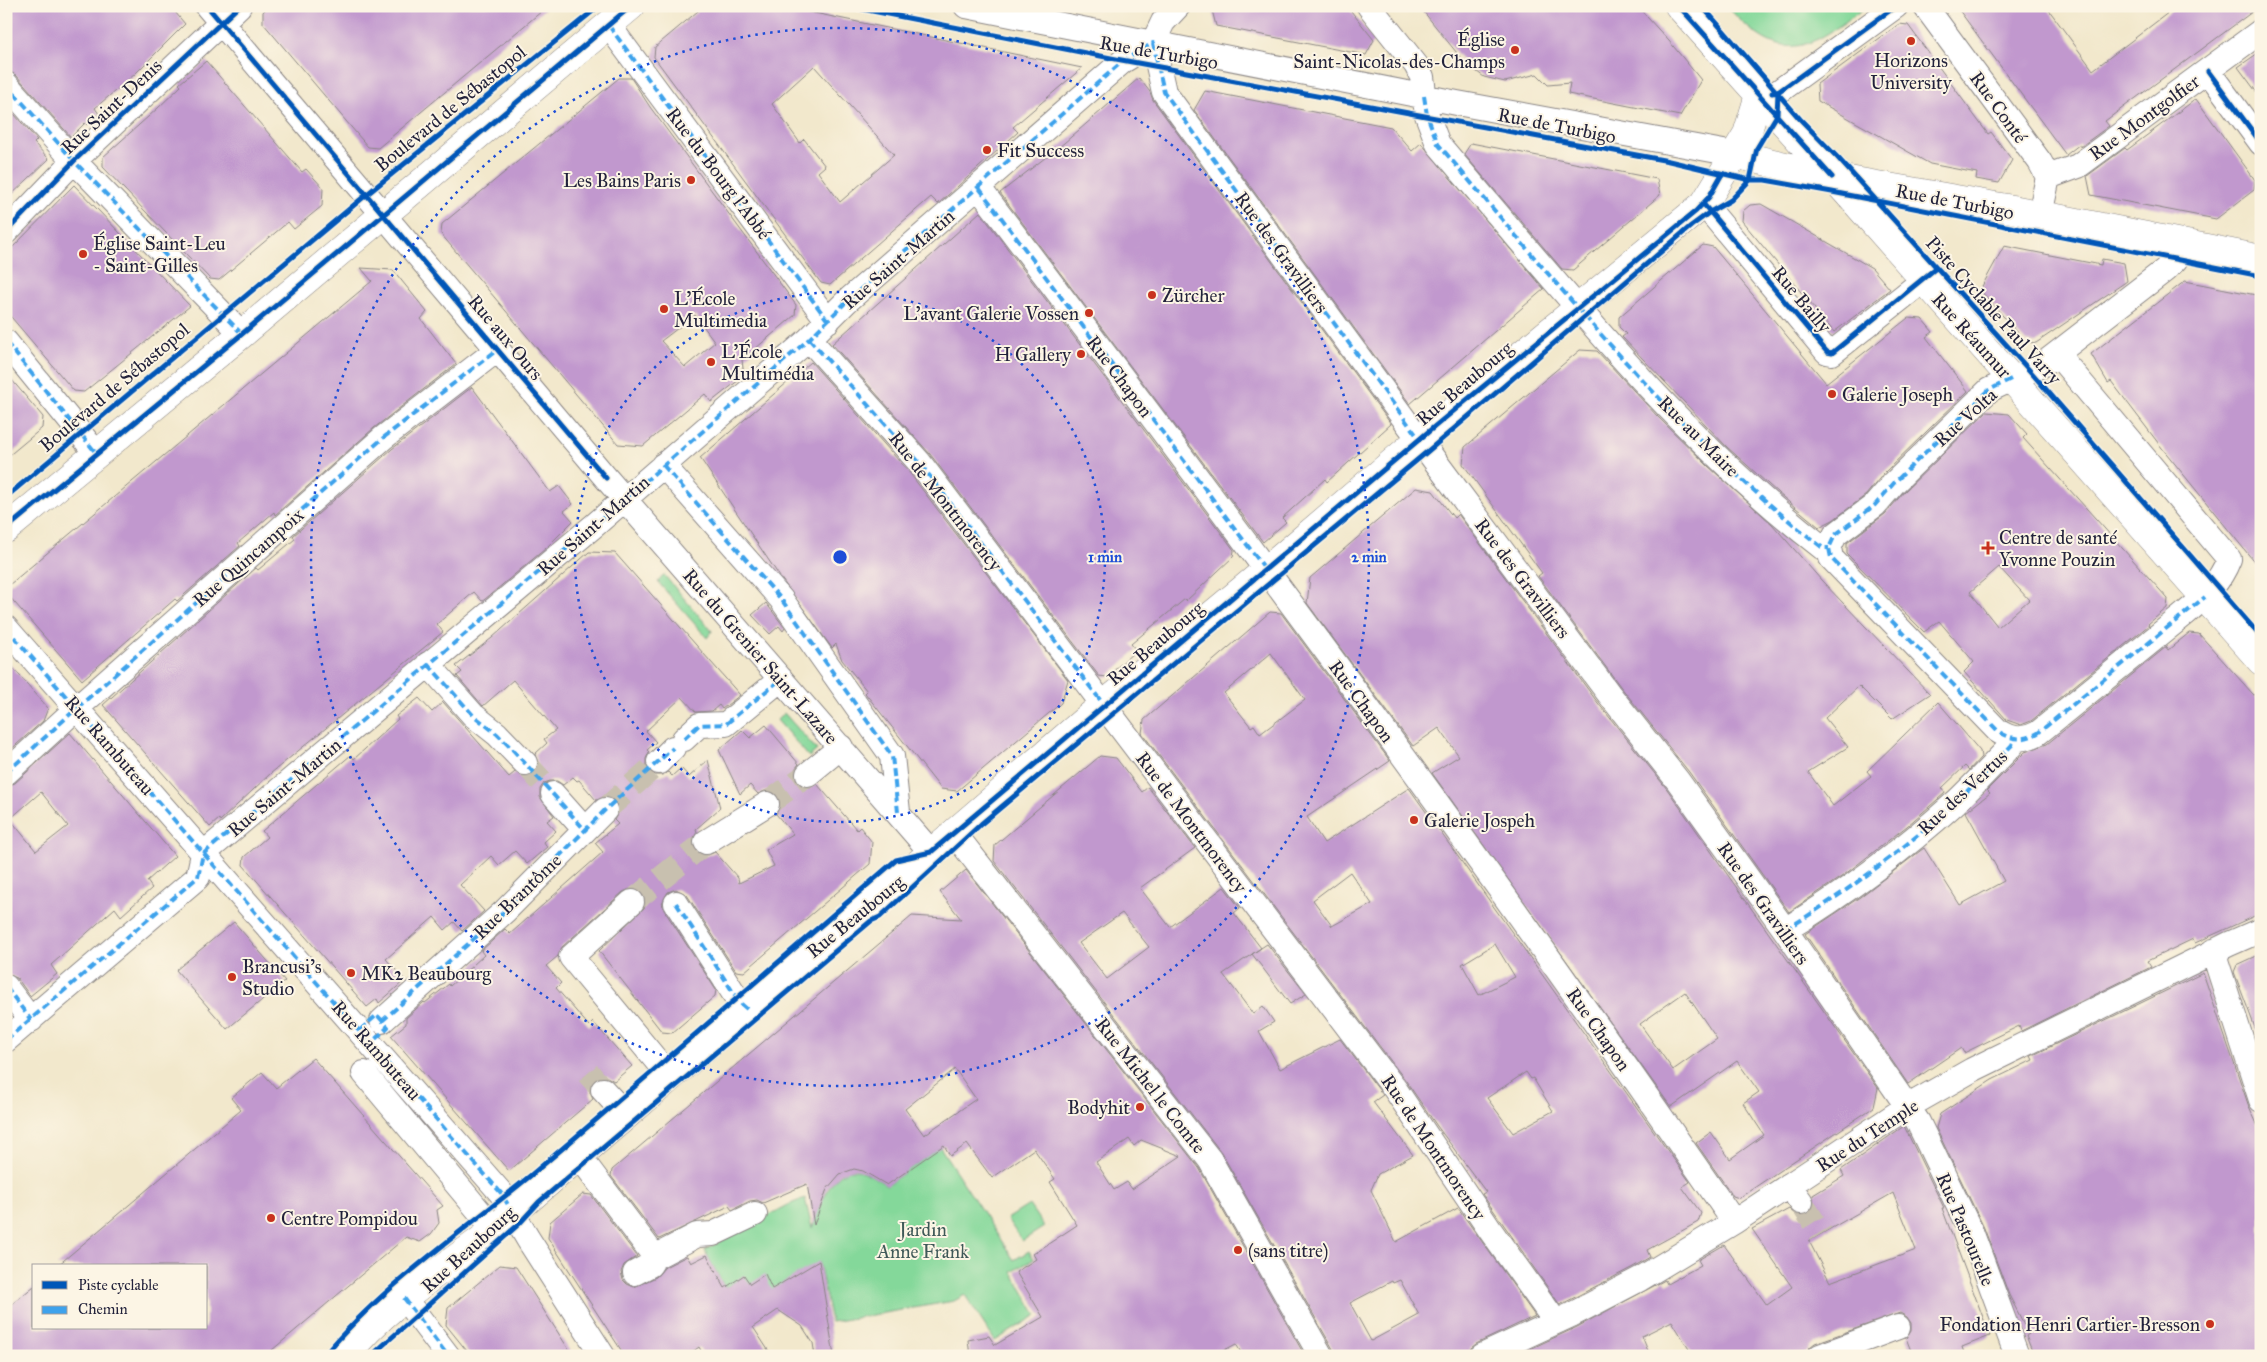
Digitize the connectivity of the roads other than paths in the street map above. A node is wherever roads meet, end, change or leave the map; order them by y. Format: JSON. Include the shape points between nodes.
{"nodes":[{"id":1,"x":239,"y":6,"type":"edge"},
{"id":2,"x":631,"y":6,"type":"edge"},
{"id":3,"x":966,"y":6,"type":"edge"},
{"id":4,"x":1178,"y":6,"type":"edge"},
{"id":5,"x":1369,"y":6,"type":"edge"},
{"id":6,"x":1679,"y":6,"type":"edge"},
{"id":7,"x":1896,"y":6,"type":"edge"},
{"id":8,"x":1925,"y":6,"type":"edge"},
{"id":9,"x":214,"y":14,"type":"edge"},
{"id":10,"x":609,"y":26,"type":"junction"},
{"id":11,"x":2261,"y":31,"type":"edge"},
{"id":12,"x":1153,"y":43,"type":"junction"},
{"id":13,"x":2208,"y":71,"type":"junction"},
{"id":14,"x":6,"y":84,"type":"edge"},
{"id":15,"x":1759,"y":95,"type":"junction"},
{"id":16,"x":1424,"y":96,"type":"junction"},
{"id":17,"x":2261,"y":143,"type":"edge"},
{"id":18,"x":1734,"y":154,"type":"junction"},
{"id":19,"x":74,"y":161,"type":"junction"},
{"id":20,"x":1832,"y":177,"type":"junction"},
{"id":21,"x":2048,"y":177,"type":"junction"},
{"id":22,"x":979,"y":188,"type":"junction"},
{"id":23,"x":1704,"y":204,"type":"junction"},
{"id":24,"x":383,"y":215,"type":"junction"},
{"id":25,"x":2040,"y":215,"type":"junction"},
{"id":26,"x":6,"y":232,"type":"edge"},
{"id":27,"x":2179,"y":244,"type":"junction"},
{"id":28,"x":2261,"y":259,"type":"edge"},
{"id":29,"x":1924,"y":280,"type":"junction"},
{"id":30,"x":1578,"y":307,"type":"junction"},
{"id":31,"x":828,"y":321,"type":"junction"},
{"id":32,"x":242,"y":334,"type":"junction"},
{"id":33,"x":809,"y":339,"type":"junction"},
{"id":34,"x":6,"y":342,"type":"edge"},
{"id":35,"x":498,"y":350,"type":"junction"},
{"id":36,"x":2057,"y":354,"type":"junction"},
{"id":37,"x":2012,"y":379,"type":"junction"},
{"id":38,"x":1420,"y":440,"type":"junction"},
{"id":39,"x":97,"y":454,"type":"junction"},
{"id":40,"x":663,"y":465,"type":"junction"},
{"id":41,"x":624,"y":499,"type":"junction"},
{"id":42,"x":6,"y":529,"type":"edge"},
{"id":43,"x":1829,"y":548,"type":"junction"},
{"id":44,"x":1266,"y":570,"type":"junction"},
{"id":45,"x":2205,"y":597,"type":"junction"},
{"id":46,"x":6,"y":628,"type":"edge"},
{"id":47,"x":2261,"y":661,"type":"edge"},
{"id":48,"x":428,"y":664,"type":"junction"},
{"id":49,"x":781,"y":679,"type":"junction"},
{"id":50,"x":1104,"y":706,"type":"junction"},
{"id":51,"x":77,"y":708,"type":"junction"},
{"id":52,"x":2014,"y":739,"type":"junction"},
{"id":53,"x":672,"y":750,"type":"tunnel mouth"},
{"id":54,"x":843,"y":750,"type":"junction"},
{"id":55,"x":525,"y":763,"type":"tunnel mouth"},
{"id":56,"x":6,"y":773,"type":"edge"},
{"id":57,"x":810,"y":776,"type":"tunnel mouth"},
{"id":58,"x":553,"y":794,"type":"tunnel mouth"},
{"id":59,"x":767,"y":804,"type":"tunnel mouth"},
{"id":60,"x":605,"y":810,"type":"tunnel mouth"},
{"id":61,"x":898,"y":812,"type":"junction"},
{"id":62,"x":585,"y":830,"type":"junction"},
{"id":63,"x":954,"y":833,"type":"junction"},
{"id":64,"x":706,"y":842,"type":"tunnel mouth"},
{"id":65,"x":931,"y":852,"type":"junction"},
{"id":66,"x":203,"y":854,"type":"junction"},
{"id":67,"x":632,"y":902,"type":"tunnel mouth"},
{"id":68,"x":676,"y":903,"type":"dead end"},
{"id":69,"x":1785,"y":930,"type":"junction"},
{"id":70,"x":2261,"y":930,"type":"edge"},
{"id":71,"x":2213,"y":952,"type":"junction"},
{"id":72,"x":6,"y":987,"type":"edge"},
{"id":73,"x":748,"y":1010,"type":"junction"},
{"id":74,"x":31,"y":1020,"type":"junction"},
{"id":75,"x":365,"y":1036,"type":"junction"},
{"id":76,"x":6,"y":1040,"type":"edge"},
{"id":77,"x":364,"y":1073,"type":"dead end"},
{"id":78,"x":670,"y":1077,"type":"junction"},
{"id":79,"x":603,"y":1090,"type":"tunnel mouth"},
{"id":80,"x":2261,"y":1100,"type":"edge"},
{"id":81,"x":1907,"y":1107,"type":"junction"},
{"id":82,"x":626,"y":1115,"type":"junction"},
{"id":83,"x":579,"y":1156,"type":"junction"},
{"id":84,"x":755,"y":1214,"type":"dead end"},
{"id":85,"x":503,"y":1221,"type":"junction"},
{"id":86,"x":1734,"y":1222,"type":"junction"},
{"id":87,"x":655,"y":1257,"type":"junction"},
{"id":88,"x":635,"y":1273,"type":"dead end"},
{"id":89,"x":404,"y":1298,"type":"junction"},
{"id":90,"x":1555,"y":1321,"type":"junction"},
{"id":91,"x":1898,"y":1327,"type":"dead end"},
{"id":92,"x":345,"y":1356,"type":"edge"},
{"id":93,"x":448,"y":1356,"type":"edge"},
{"id":94,"x":603,"y":1356,"type":"edge"},
{"id":95,"x":1321,"y":1356,"type":"edge"},
{"id":96,"x":1482,"y":1356,"type":"edge"},
{"id":97,"x":1820,"y":1356,"type":"edge"},
{"id":98,"x":2017,"y":1356,"type":"edge"}],
"edges":[{"from":1,"to":9,"type":"street","name":"Rue Saint-Denis"},
{"from":2,"to":10,"type":"main road","name":"Boulevard de Sébastopol"},
{"from":3,"to":12,"type":"street","name":"Rue de Turbigo"},
{"from":4,"to":12,"type":"street","via":[[1163,22]]},
{"from":5,"to":16,"type":"street","name":"Rue au Maire","via":[[1416,65],[1422,77]]},
{"from":6,"to":15,"type":"main road","name":"Rue Réaumur"},
{"from":7,"to":15,"type":"street","via":[[1778,92]]},
{"from":8,"to":21,"type":"street","name":"Rue Conté"},
{"from":9,"to":19,"type":"street","name":"Rue Saint-Denis"},
{"from":9,"to":24,"type":"street","name":"Rue aux Ours"},
{"from":10,"to":24,"type":"main road","name":"Boulevard de Sébastopol"},
{"from":10,"to":31,"type":"street","name":"Rue du Bourg l'Abbé"},
{"from":11,"to":13,"type":"street","name":"Rue Montgolfier"},
{"from":12,"to":16,"type":"street","name":"Rue de Turbigo"},
{"from":12,"to":22,"type":"street","name":"Rue Saint-Martin","via":[[1123,61]]},
{"from":12,"to":38,"type":"street","name":"Rue des Gravilliers","via":[[1164,92]]},
{"from":13,"to":17,"type":"street"},
{"from":13,"to":21,"type":"street","name":"Rue Montgolfier","via":[[2078,166]]},
{"from":14,"to":19,"type":"street"},
{"from":15,"to":18,"type":"main road","name":"Rue Beaubourg","via":[[1747,134]]},
{"from":15,"to":20,"type":"main road","name":"Rue Réaumur"},
{"from":16,"to":18,"type":"street","name":"Rue de Turbigo"},
{"from":16,"to":30,"type":"street","name":"Rue au Maire","via":[[1438,144]]},
{"from":18,"to":20,"type":"main road","name":"Rue de Turbigo"},
{"from":18,"to":23,"type":"main road","name":"Rue Beaubourg"},
{"from":19,"to":26,"type":"street","name":"Rue Saint-Denis"},
{"from":19,"to":32,"type":"street"},
{"from":20,"to":25,"type":"main road","name":"Rue de Turbigo"},
{"from":20,"to":29,"type":"main road","name":"Rue Réaumur"},
{"from":21,"to":25,"type":"street"},
{"from":22,"to":31,"type":"street","name":"Rue Saint-Martin"},
{"from":22,"to":44,"type":"street","name":"Rue Chapon"},
{"from":23,"to":29,"type":"street","name":"Rue Bailly","via":[[1827,352],[1832,353]]},
{"from":23,"to":30,"type":"main road","name":"Rue Beaubourg"},
{"from":24,"to":32,"type":"main road","name":"Boulevard de Sébastopol"},
{"from":24,"to":35,"type":"street","name":"Rue aux Ours"},
{"from":25,"to":27,"type":"main road","name":"Rue de Turbigo"},
{"from":27,"to":28,"type":"main road","name":"Rue de Turbigo"},
{"from":27,"to":36,"type":"street","name":"Rue Volta","via":[[2176,259],[2166,270]]},
{"from":29,"to":37,"type":"main road","name":"Rue Réaumur"},
{"from":30,"to":38,"type":"main road","name":"Rue Beaubourg"},
{"from":30,"to":43,"type":"street","name":"Rue au Maire","via":[[1689,428],[1754,491],[1823,548]]},
{"from":31,"to":33,"type":"street","name":"Rue Saint-Martin"},
{"from":32,"to":39,"type":"main road","name":"Boulevard de Sébastopol"},
{"from":33,"to":40,"type":"street","name":"Rue Saint-Martin"},
{"from":33,"to":50,"type":"street","name":"Rue de Montmorency","via":[[919,462]]},
{"from":34,"to":39,"type":"street"},
{"from":35,"to":41,"type":"street","name":"Rue aux Ours"},
{"from":35,"to":51,"type":"street","name":"Rue Quincampoix","via":[[383,438]]},
{"from":36,"to":37,"type":"street","name":"Rue Volta"},
{"from":36,"to":45,"type":"street","via":[[2229,559],[2223,575]]},
{"from":37,"to":43,"type":"street","name":"Rue Volta","via":[[1989,390],[1874,505],[1835,535]]},
{"from":37,"to":45,"type":"main road","name":"Rue Réaumur"},
{"from":38,"to":44,"type":"main road","name":"Rue Beaubourg"},
{"from":38,"to":69,"type":"street","name":"Rue des Gravilliers","via":[[1678,781]]},
{"from":39,"to":42,"type":"main road","name":"Boulevard de Sébastopol"},
{"from":40,"to":41,"type":"street","name":"Rue Saint-Martin"},
{"from":40,"to":61,"type":"street","name":"Rue du Grenier Saint-Lazare","via":[[781,599],[892,756]]},
{"from":41,"to":48,"type":"street","name":"Rue Saint-Martin"},
{"from":41,"to":49,"type":"street","name":"Rue du Grenier Saint-Lazare"},
{"from":43,"to":52,"type":"street","name":"Rue au Maire","via":[[1831,558],[1992,724]]},
{"from":44,"to":50,"type":"main road","name":"Rue Beaubourg"},
{"from":44,"to":86,"type":"street","name":"Rue Chapon","via":[[1556,968]]},
{"from":45,"to":47,"type":"main road","name":"Rue Réaumur"},
{"from":45,"to":52,"type":"street","name":"Rue des Vertus","via":[[2038,734]]},
{"from":46,"to":51,"type":"street","name":"Rue Rambuteau"},
{"from":48,"to":55,"type":"street","via":[[473,715]]},
{"from":48,"to":66,"type":"street","name":"Rue Saint-Martin"},
{"from":49,"to":53,"type":"street","via":[[726,724],[699,726]]},
{"from":49,"to":54,"type":"street","name":"Rue du Grenier Saint-Lazare"},
{"from":50,"to":63,"type":"main road","name":"Rue Beaubourg"},
{"from":50,"to":90,"type":"street","name":"Rue de Montmorency","via":[[1396,1089]]},
{"from":51,"to":56,"type":"street","name":"Rue Quincampoix"},
{"from":51,"to":66,"type":"street","name":"Rue Rambuteau"},
{"from":52,"to":69,"type":"street","name":"Rue des Vertus","via":[[2012,745],[1958,800],[1901,849]]},
{"from":54,"to":57,"type":"street"},
{"from":54,"to":61,"type":"street","name":"Rue du Grenier Saint-Lazare"},
{"from":58,"to":62,"type":"street"},
{"from":59,"to":64,"type":"street"},
{"from":60,"to":62,"type":"street","name":"Rue Brantôme"},
{"from":61,"to":65,"type":"street","name":"Rue du Grenier Saint-Lazare"},
{"from":62,"to":75,"type":"street","name":"Rue Brantôme","via":[[505,911],[382,1021],[388,1027]]},
{"from":63,"to":65,"type":"main road","name":"Rue Beaubourg"},
{"from":63,"to":95,"type":"street","name":"Rue Michel le Comte","via":[[1210,1160]]},
{"from":65,"to":73,"type":"main road","name":"Rue Beaubourg"},
{"from":66,"to":74,"type":"street","via":[[198,877]]},
{"from":66,"to":75,"type":"street","name":"Rue Rambuteau"},
{"from":67,"to":78,"type":"street","via":[[571,957]]},
{"from":68,"to":73,"type":"street","via":[[740,1003]]},
{"from":69,"to":81,"type":"street","name":"Rue des Gravilliers"},
{"from":70,"to":71,"type":"street","name":"Rue du Temple"},
{"from":71,"to":80,"type":"street"},
{"from":71,"to":81,"type":"street","name":"Rue du Temple","via":[[1972,1070]]},
{"from":72,"to":74,"type":"street"},
{"from":73,"to":78,"type":"main road","name":"Rue Beaubourg"},
{"from":74,"to":76,"type":"street"},
{"from":75,"to":85,"type":"street","name":"Rue Rambuteau","via":[[501,1193]]},
{"from":77,"to":85,"type":"street"},
{"from":78,"to":82,"type":"main road","name":"Rue Beaubourg"},
{"from":79,"to":82,"type":"street"},
{"from":81,"to":86,"type":"street","name":"Rue du Temple","via":[[1795,1193]]},
{"from":81,"to":98,"type":"street","name":"Rue Pastourelle","via":[[1918,1122],[1972,1234]]},
{"from":82,"to":83,"type":"main road","name":"Rue Beaubourg"},
{"from":83,"to":85,"type":"main road","name":"Rue Beaubourg"},
{"from":83,"to":87,"type":"street"},
{"from":84,"to":87,"type":"street","via":[[713,1234],[697,1235]]},
{"from":85,"to":89,"type":"main road","name":"Rue Beaubourg"},
{"from":85,"to":94,"type":"street","name":"Rue Rambuteau"},
{"from":86,"to":90,"type":"street","name":"Rue du Temple","via":[[1640,1280]]},
{"from":87,"to":88,"type":"street","via":[[650,1265]]},
{"from":89,"to":92,"type":"main road","name":"Rue Beaubourg","via":[[365,1331]]},
{"from":89,"to":93,"type":"street"},
{"from":90,"to":96,"type":"street","name":"Rue du Temple"},
{"from":91,"to":97,"type":"street"}]}
